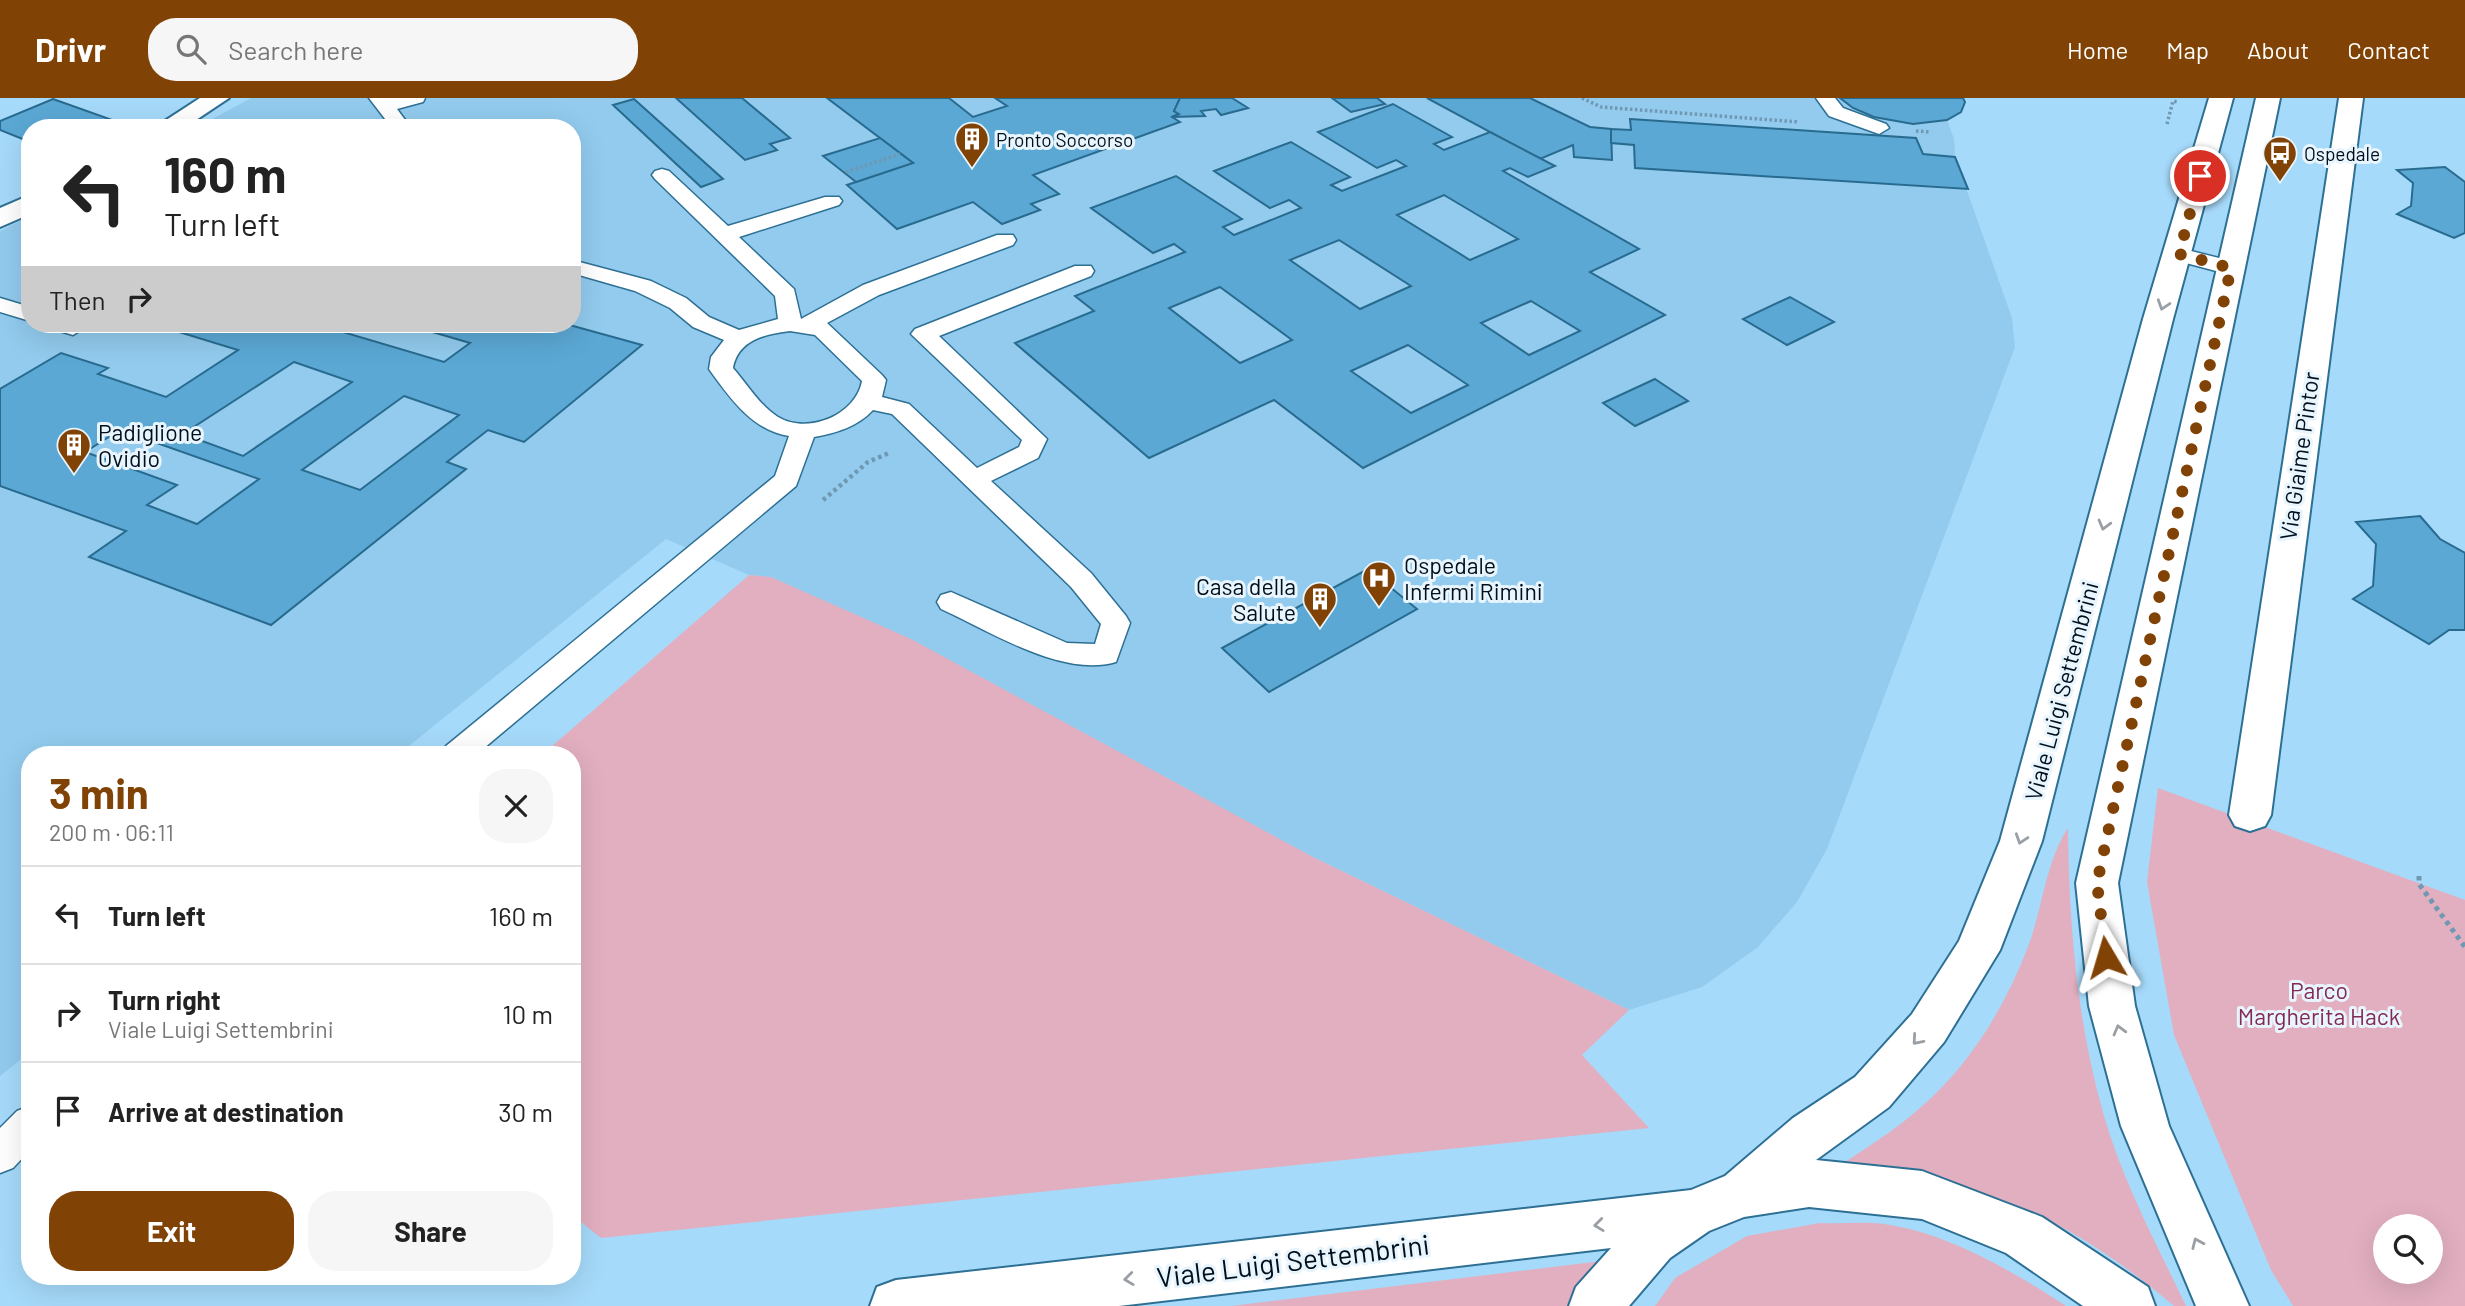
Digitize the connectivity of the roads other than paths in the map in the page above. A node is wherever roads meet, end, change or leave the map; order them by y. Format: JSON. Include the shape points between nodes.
{"nodes":[{"id":1,"x":217,"y":98,"type":"edge"},
{"id":2,"x":416,"y":98,"type":"edge"},
{"id":3,"x":1825,"y":98,"type":"edge"},
{"id":4,"x":2221,"y":98,"type":"edge"},
{"id":5,"x":2268,"y":98,"type":"edge"},
{"id":6,"x":2351,"y":98,"type":"edge"},
{"id":7,"x":382,"y":102,"type":"edge"},
{"id":8,"x":181,"y":119,"type":"edge"},
{"id":9,"x":395,"y":119,"type":"edge"},
{"id":10,"x":1879,"y":128,"type":"road end"},
{"id":11,"x":662,"y":175,"type":"dead end"},
{"id":12,"x":832,"y":201,"type":"dead end"},
{"id":13,"x":21,"y":208,"type":"edge"},
{"id":14,"x":0,"y":219,"type":"edge"},
{"id":15,"x":722,"y":234,"type":"junction"},
{"id":16,"x":1005,"y":240,"type":"dead end"},
{"id":17,"x":2179,"y":254,"type":"junction"},
{"id":18,"x":2231,"y":268,"type":"junction"},
{"id":19,"x":581,"y":269,"type":"edge"},
{"id":20,"x":1083,"y":271,"type":"dead end"},
{"id":21,"x":0,"y":305,"type":"edge"},
{"id":22,"x":21,"y":311,"type":"edge"},
{"id":23,"x":799,"y":324,"type":"junction"},
{"id":24,"x":739,"y":338,"type":"junction"},
{"id":25,"x":870,"y":402,"type":"junction"},
{"id":26,"x":804,"y":429,"type":"junction"},
{"id":27,"x":977,"y":478,"type":"junction"},
{"id":28,"x":951,"y":602,"type":"dead end"},
{"id":29,"x":467,"y":746,"type":"edge"},
{"id":30,"x":2250,"y":815,"type":"dead end"},
{"id":31,"x":21,"y":1110,"type":"edge"},
{"id":32,"x":0,"y":1125,"type":"edge"},
{"id":33,"x":21,"y":1133,"type":"edge"},
{"id":34,"x":0,"y":1155,"type":"edge"},
{"id":35,"x":1744,"y":1193,"type":"junction"},
{"id":36,"x":1691,"y":1214,"type":"junction"},
{"id":37,"x":896,"y":1306,"type":"edge"},
{"id":38,"x":1595,"y":1306,"type":"edge"},
{"id":39,"x":2129,"y":1306,"type":"edge"},
{"id":40,"x":2224,"y":1306,"type":"edge"}],
"edges":[{"from":1,"to":8,"type":"main road"},
{"from":2,"to":7,"type":"lane"},
{"from":3,"to":10,"type":"lane","via":[[1836,111]]},
{"from":4,"to":17,"type":"main road","name":"Viale Luigi Settembrini"},
{"from":5,"to":18,"type":"main road"},
{"from":6,"to":30,"type":"main road","name":"Via Giaime Pintor"},
{"from":7,"to":9,"type":"lane"},
{"from":11,"to":15,"type":"lane"},
{"from":12,"to":15,"type":"lane"},
{"from":13,"to":14,"type":"main road"},
{"from":15,"to":23,"type":"lane","via":[[786,294]]},
{"from":16,"to":23,"type":"lane","via":[[872,290]]},
{"from":17,"to":18,"type":"lane"},
{"from":17,"to":35,"type":"main road","name":"Viale Luigi Settembrini","one_way":true,"via":[[2021,841],[1978,950],[1928,1028],[1872,1092],[1810,1134]]},
{"from":40,"to":18,"type":"main road","one_way":true,"via":[[2145,1126],[2112,1006],[2097,883]]},
{"from":19,"to":24,"type":"lane","via":[[643,286],[678,303],[701,322]]},
{"from":20,"to":27,"type":"lane","via":[[923,334],[1035,439],[1029,453]]},
{"from":21,"to":22,"type":"lane"},
{"from":23,"to":24,"type":"lane"},
{"from":23,"to":25,"type":"lane","via":[[822,329],[874,380]]},
{"from":24,"to":26,"type":"lane","via":[[721,358],[721,369],[770,423]]},
{"from":25,"to":26,"type":"lane","via":[[843,421]]},
{"from":25,"to":27,"type":"lane","via":[[901,409]]},
{"from":26,"to":29,"type":"lane","via":[[787,480]]},
{"from":27,"to":28,"type":"lane","via":[[1081,580],[1116,623],[1106,655],[1063,653]]},
{"from":31,"to":32,"type":"lane"},
{"from":33,"to":34,"type":"lane"},
{"from":35,"to":36,"type":"main road"},
{"from":35,"to":39,"type":"main road","via":[[1809,1183],[1922,1195],[2024,1235]]},
{"from":36,"to":37,"type":"main road","name":"Viale Luigi Settembrini","one_way":true},
{"from":36,"to":38,"type":"main road","via":[[1652,1240]]}]}
